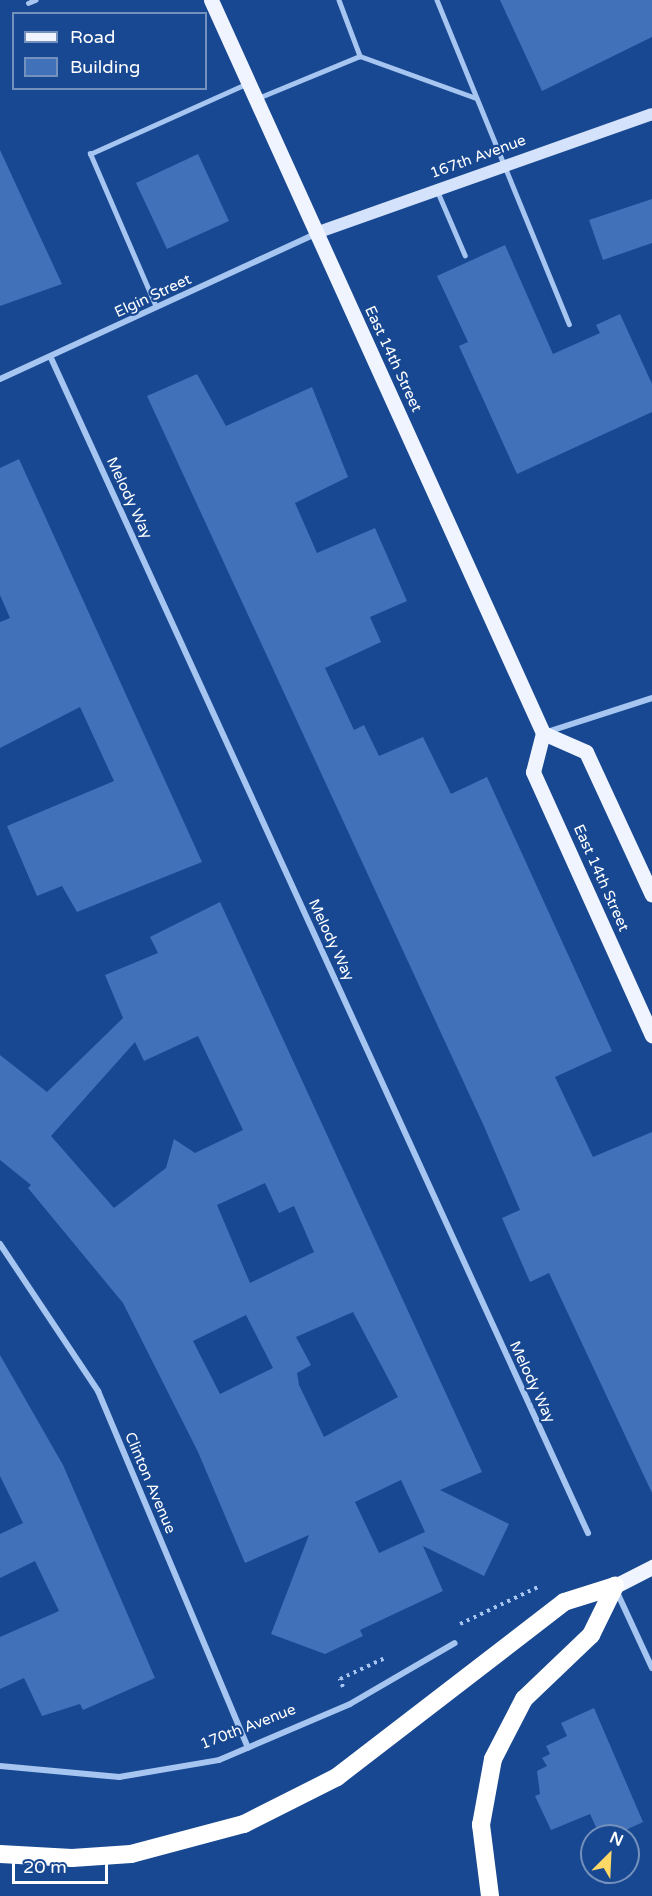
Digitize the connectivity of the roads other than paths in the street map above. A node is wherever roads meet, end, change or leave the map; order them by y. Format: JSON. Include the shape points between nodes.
{"nodes":[{"id":1,"x":35,"y":0,"type":"edge"},
{"id":2,"x":211,"y":0,"type":"edge"},
{"id":3,"x":339,"y":0,"type":"edge"},
{"id":4,"x":437,"y":0,"type":"edge"},
{"id":5,"x":28,"y":3,"type":"dead end"},
{"id":6,"x":360,"y":56,"type":"junction"},
{"id":7,"x":248,"y":83,"type":"junction"},
{"id":8,"x":476,"y":98,"type":"junction"},
{"id":9,"x":256,"y":99,"type":"junction"},
{"id":10,"x":652,"y":114,"type":"edge"},
{"id":11,"x":502,"y":163,"type":"junction"},
{"id":12,"x":436,"y":188,"type":"junction"},
{"id":13,"x":316,"y":233,"type":"junction"},
{"id":14,"x":465,"y":255,"type":"dead end"},
{"id":15,"x":156,"y":307,"type":"junction"},
{"id":16,"x":569,"y":324,"type":"dead end"},
{"id":17,"x":51,"y":357,"type":"junction"},
{"id":18,"x":0,"y":379,"type":"edge"},
{"id":19,"x":652,"y":698,"type":"edge"},
{"id":20,"x":543,"y":733,"type":"junction"},
{"id":21,"x":652,"y":895,"type":"edge"},
{"id":22,"x":652,"y":1035,"type":"edge"},
{"id":23,"x":0,"y":1244,"type":"edge"},
{"id":24,"x":588,"y":1533,"type":"dead end"},
{"id":25,"x":652,"y":1567,"type":"edge"},
{"id":26,"x":615,"y":1586,"type":"junction"},
{"id":27,"x":455,"y":1643,"type":"dead end"},
{"id":28,"x":652,"y":1668,"type":"edge"},
{"id":29,"x":248,"y":1748,"type":"junction"},
{"id":30,"x":0,"y":1766,"type":"edge"},
{"id":31,"x":0,"y":1854,"type":"edge"},
{"id":32,"x":490,"y":1896,"type":"edge"}],
"edges":[{"from":1,"to":5,"type":"lane"},
{"from":2,"to":7,"type":"main road","name":"East 14th Street"},
{"from":3,"to":6,"type":"lane"},
{"from":4,"to":8,"type":"lane"},
{"from":6,"to":8,"type":"lane"},
{"from":6,"to":9,"type":"lane"},
{"from":7,"to":9,"type":"main road","name":"East 14th Street"},
{"from":7,"to":15,"type":"lane","via":[[90,154]]},
{"from":8,"to":11,"type":"lane"},
{"from":9,"to":13,"type":"main road","name":"East 14th Street"},
{"from":10,"to":11,"type":"street","name":"167th Avenue"},
{"from":11,"to":12,"type":"street","name":"167th Avenue"},
{"from":11,"to":16,"type":"lane"},
{"from":12,"to":13,"type":"street","name":"167th Avenue"},
{"from":12,"to":14,"type":"lane"},
{"from":13,"to":15,"type":"street","name":"Elgin Street"},
{"from":13,"to":20,"type":"main road","name":"East 14th Street"},
{"from":15,"to":17,"type":"street","name":"Elgin Street"},
{"from":17,"to":18,"type":"street","name":"Elgin Street"},
{"from":17,"to":24,"type":"street","name":"Melody Way"},
{"from":19,"to":20,"type":"street"},
{"from":20,"to":21,"type":"main road","via":[[586,752]]},
{"from":20,"to":22,"type":"main road","name":"East 14th Street","via":[[533,772]]},
{"from":23,"to":29,"type":"street","name":"Clinton Avenue","via":[[98,1391]]},
{"from":25,"to":26,"type":"main road"},
{"from":26,"to":28,"type":"street"},
{"from":26,"to":31,"type":"highway","via":[[564,1602],[337,1777],[244,1824],[131,1854],[72,1858]]},
{"from":26,"to":32,"type":"highway","via":[[591,1635],[524,1699],[493,1759],[481,1825]]},
{"from":27,"to":29,"type":"street","name":"170th Avenue","via":[[368,1695]]},
{"from":29,"to":30,"type":"street","name":"170th Avenue","via":[[186,1768],[119,1777],[52,1775]]}]}
